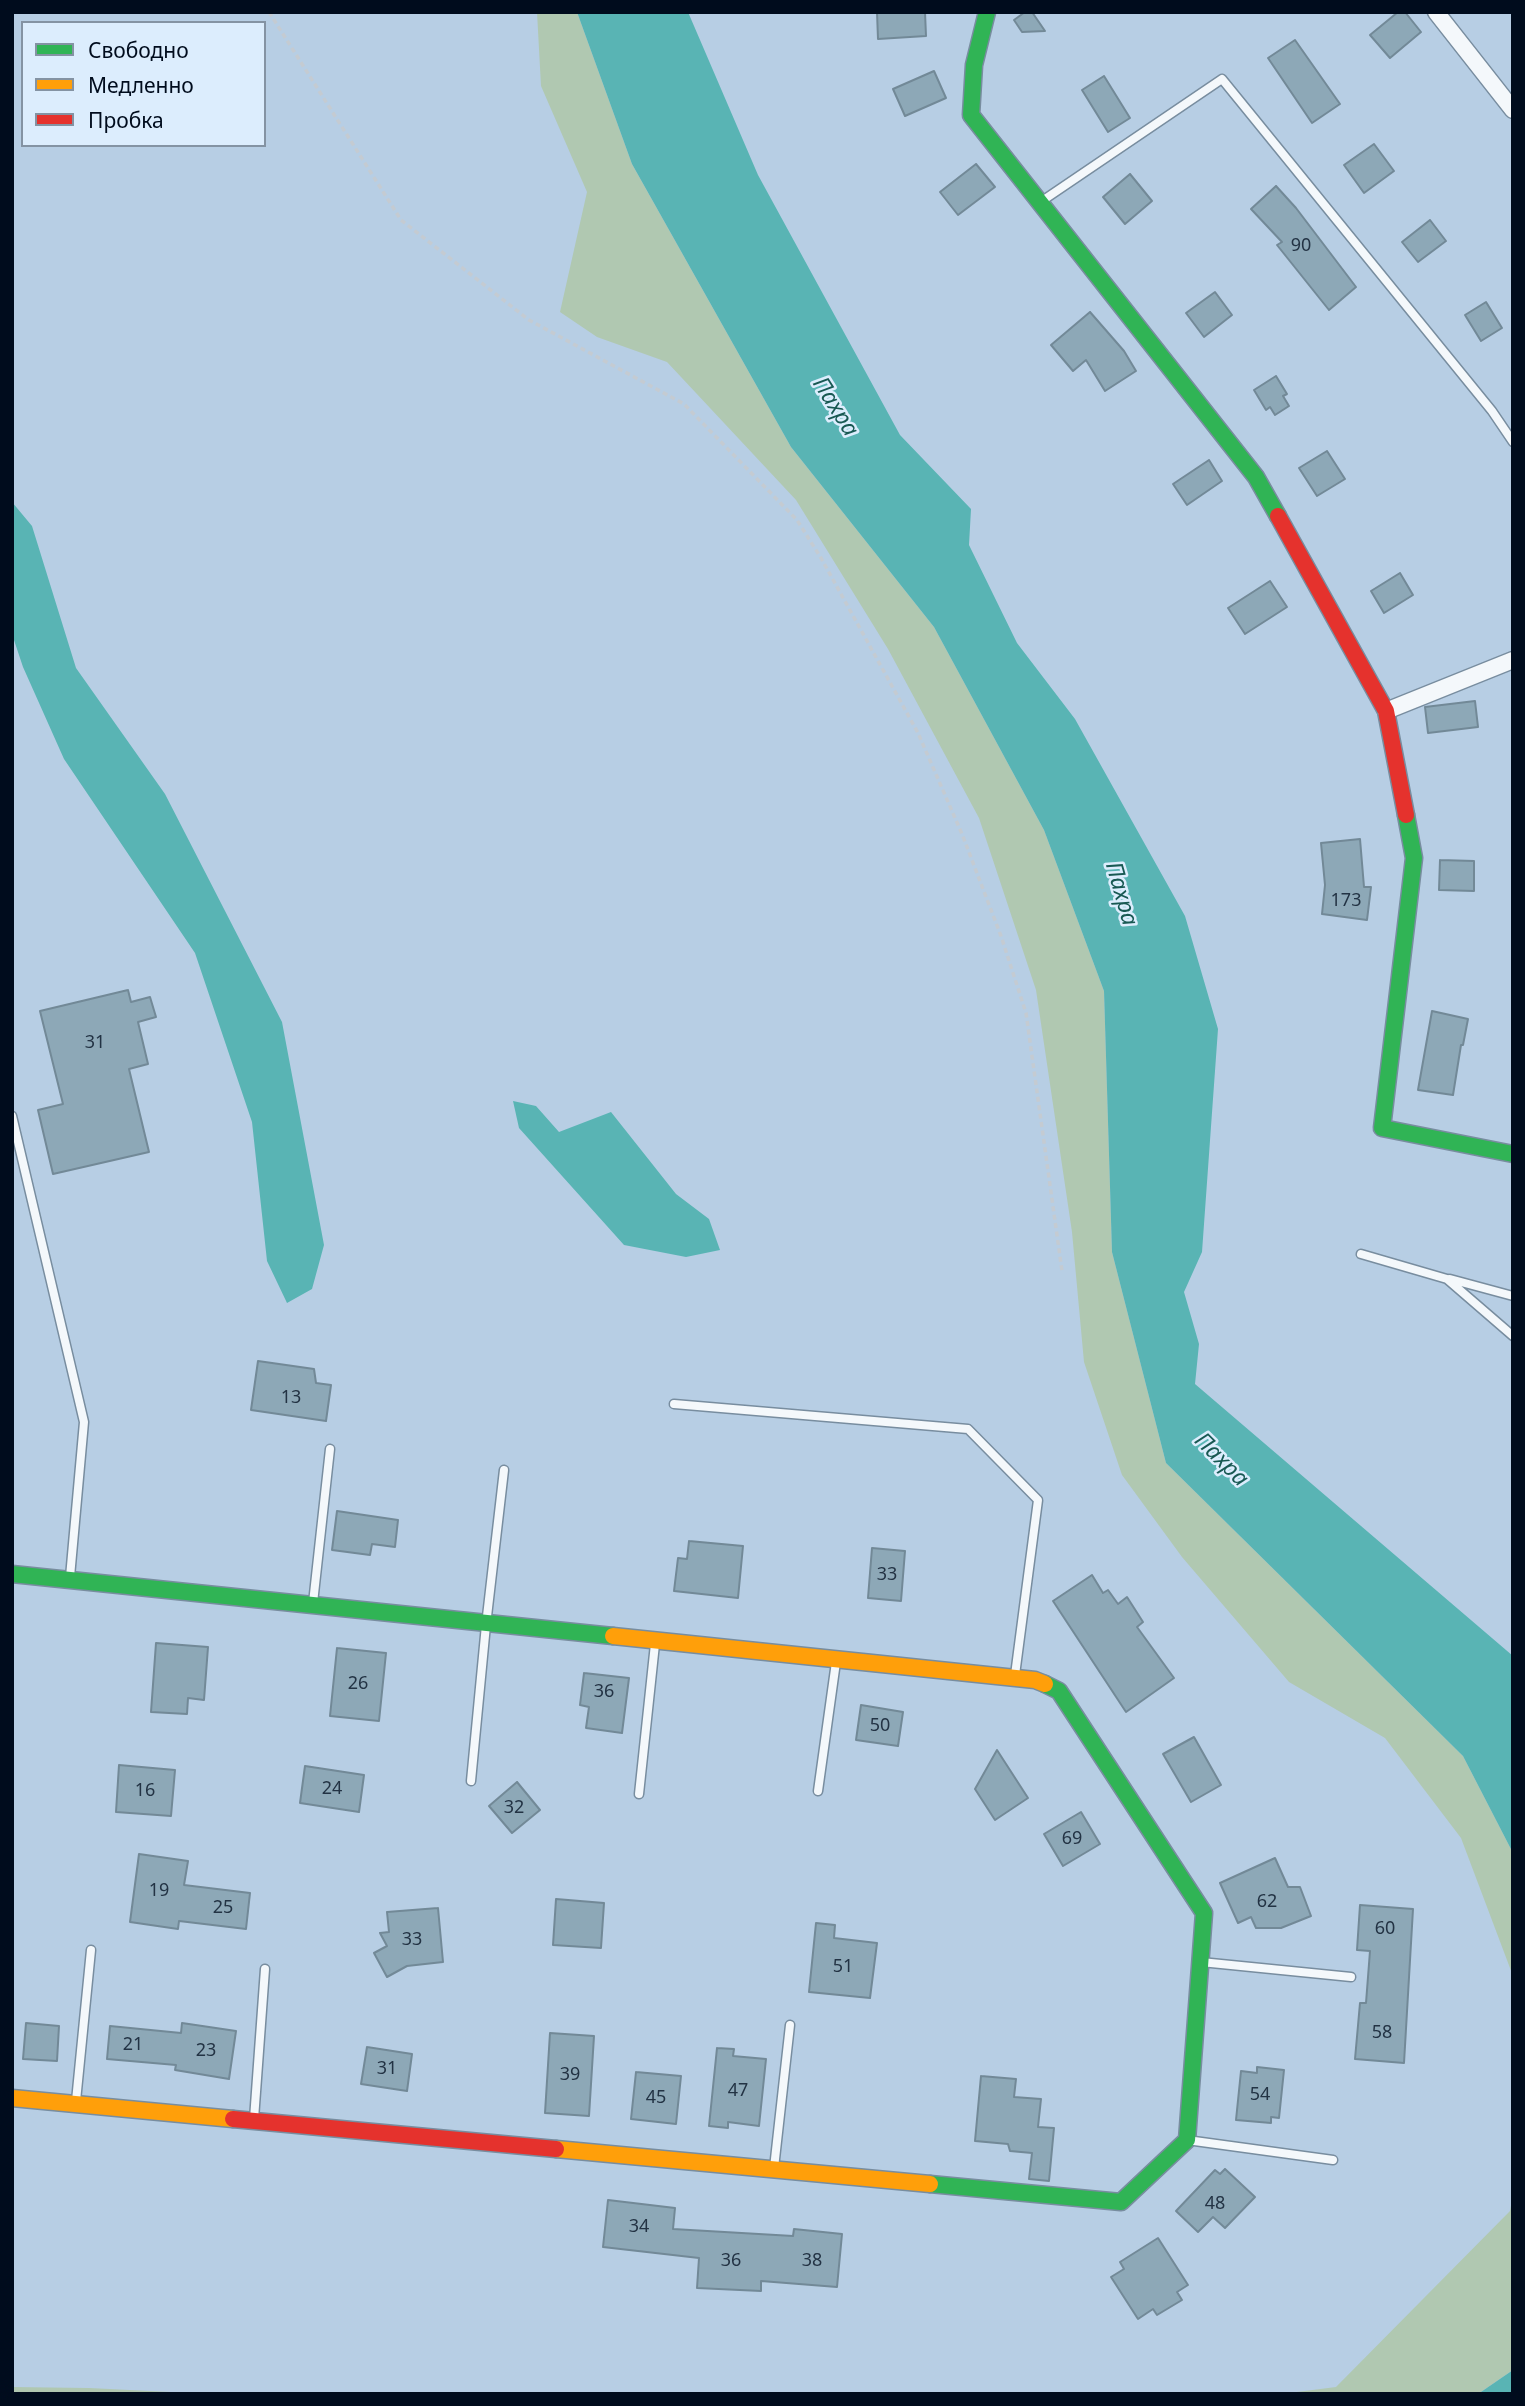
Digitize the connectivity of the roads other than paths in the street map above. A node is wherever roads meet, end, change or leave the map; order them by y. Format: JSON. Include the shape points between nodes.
{"nodes":[{"id":1,"x":987,"y":12,"type":"edge"},
{"id":2,"x":1436,"y":12,"type":"edge"},
{"id":3,"x":1513,"y":110,"type":"edge"},
{"id":4,"x":1039,"y":203,"type":"junction"},
{"id":5,"x":1513,"y":442,"type":"edge"},
{"id":6,"x":1513,"y":660,"type":"edge"},
{"id":7,"x":1386,"y":711,"type":"junction"},
{"id":8,"x":12,"y":1116,"type":"edge"},
{"id":9,"x":1513,"y":1154,"type":"edge"},
{"id":10,"x":1360,"y":1254,"type":"dead end"},
{"id":11,"x":1447,"y":1279,"type":"junction"},
{"id":12,"x":1513,"y":1296,"type":"edge"},
{"id":13,"x":1513,"y":1336,"type":"edge"},
{"id":14,"x":674,"y":1404,"type":"dead end"},
{"id":15,"x":330,"y":1449,"type":"dead end"},
{"id":16,"x":504,"y":1470,"type":"dead end"},
{"id":17,"x":12,"y":1574,"type":"edge"},
{"id":18,"x":69,"y":1580,"type":"junction"},
{"id":19,"x":313,"y":1606,"type":"junction"},
{"id":20,"x":486,"y":1625,"type":"junction"},
{"id":21,"x":656,"y":1641,"type":"junction"},
{"id":22,"x":836,"y":1660,"type":"junction"},
{"id":23,"x":1015,"y":1678,"type":"junction"},
{"id":24,"x":471,"y":1782,"type":"dead end"},
{"id":25,"x":818,"y":1791,"type":"dead end"},
{"id":26,"x":639,"y":1794,"type":"dead end"},
{"id":27,"x":91,"y":1950,"type":"dead end"},
{"id":28,"x":1200,"y":1962,"type":"junction"},
{"id":29,"x":265,"y":1969,"type":"dead end"},
{"id":30,"x":1351,"y":1977,"type":"dead end"},
{"id":31,"x":790,"y":2025,"type":"dead end"},
{"id":32,"x":12,"y":2098,"type":"edge"},
{"id":33,"x":76,"y":2104,"type":"junction"},
{"id":34,"x":254,"y":2120,"type":"junction"},
{"id":35,"x":1187,"y":2140,"type":"junction"},
{"id":36,"x":1333,"y":2160,"type":"dead end"},
{"id":37,"x":774,"y":2170,"type":"junction"}],
"edges":[{"from":1,"to":4,"type":"street","via":[[974,65],[971,115]]},
{"from":2,"to":3,"type":"street"},
{"from":4,"to":5,"type":"lane","via":[[1222,79]]},
{"from":4,"to":7,"type":"street","via":[[1255,477]]},
{"from":6,"to":7,"type":"street"},
{"from":7,"to":9,"type":"street","via":[[1414,858],[1382,1128]]},
{"from":8,"to":18,"type":"lane","via":[[84,1422]]},
{"from":10,"to":11,"type":"lane"},
{"from":11,"to":12,"type":"lane"},
{"from":11,"to":13,"type":"lane"},
{"from":14,"to":23,"type":"lane","via":[[968,1429],[1038,1500]]},
{"from":15,"to":19,"type":"lane"},
{"from":16,"to":20,"type":"lane"},
{"from":17,"to":18,"type":"street"},
{"from":18,"to":19,"type":"street"},
{"from":19,"to":20,"type":"street"},
{"from":20,"to":21,"type":"street"},
{"from":20,"to":24,"type":"lane"},
{"from":21,"to":22,"type":"street"},
{"from":21,"to":26,"type":"lane"},
{"from":22,"to":23,"type":"street"},
{"from":22,"to":25,"type":"lane"},
{"from":23,"to":28,"type":"street","via":[[1059,1691],[1204,1913]]},
{"from":27,"to":33,"type":"lane"},
{"from":28,"to":30,"type":"lane"},
{"from":28,"to":35,"type":"street"},
{"from":29,"to":34,"type":"lane"},
{"from":31,"to":37,"type":"lane"},
{"from":32,"to":33,"type":"street"},
{"from":33,"to":34,"type":"street"},
{"from":34,"to":37,"type":"street"},
{"from":35,"to":36,"type":"lane"},
{"from":35,"to":37,"type":"street","via":[[1121,2202]]}]}
